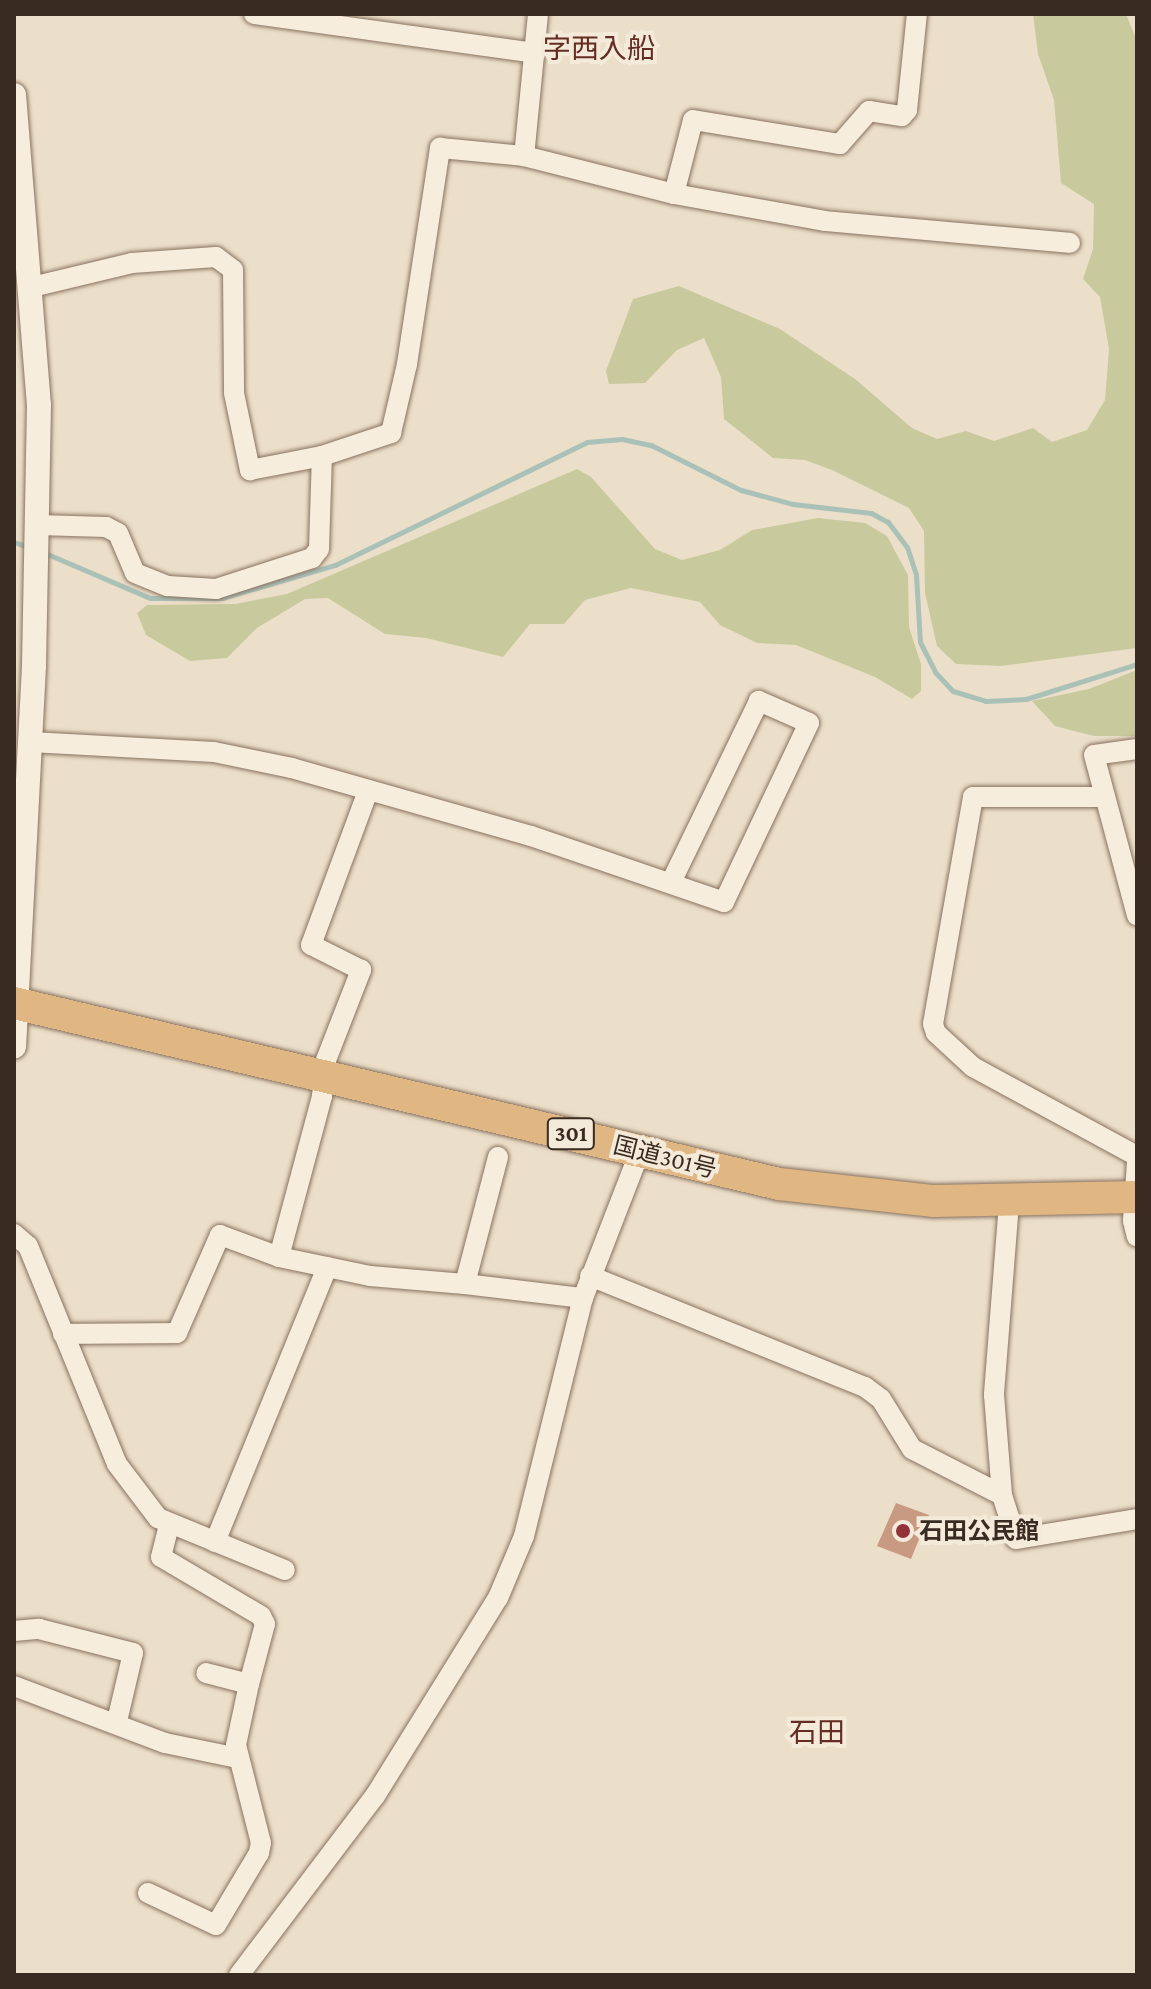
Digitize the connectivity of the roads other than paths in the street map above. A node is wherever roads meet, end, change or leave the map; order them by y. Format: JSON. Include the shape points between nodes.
{"nodes":[{"id":1,"x":254,"y":14,"type":"edge"},
{"id":2,"x":538,"y":14,"type":"edge"},
{"id":3,"x":917,"y":14,"type":"edge"},
{"id":4,"x":535,"y":53,"type":"junction"},
{"id":5,"x":14,"y":95,"type":"edge"},
{"id":6,"x":14,"y":105,"type":"edge"},
{"id":7,"x":524,"y":156,"type":"junction"},
{"id":8,"x":674,"y":194,"type":"junction"},
{"id":9,"x":1070,"y":243,"type":"dead end"},
{"id":10,"x":32,"y":287,"type":"junction"},
{"id":11,"x":322,"y":456,"type":"junction"},
{"id":12,"x":38,"y":531,"type":"junction"},
{"id":13,"x":25,"y":746,"type":"edge"},
{"id":14,"x":1137,"y":749,"type":"edge"},
{"id":15,"x":368,"y":791,"type":"junction"},
{"id":16,"x":1104,"y":797,"type":"junction"},
{"id":17,"x":672,"y":880,"type":"junction"},
{"id":18,"x":1137,"y":915,"type":"edge"},
{"id":19,"x":19,"y":934,"type":"edge"},
{"id":20,"x":16,"y":1004,"type":"edge"},
{"id":21,"x":14,"y":1046,"type":"edge"},
{"id":22,"x":325,"y":1075,"type":"junction"},
{"id":23,"x":640,"y":1151,"type":"junction"},
{"id":24,"x":498,"y":1157,"type":"dead end"},
{"id":25,"x":1137,"y":1159,"type":"edge"},
{"id":26,"x":1135,"y":1197,"type":"edge"},
{"id":27,"x":1009,"y":1203,"type":"junction"},
{"id":28,"x":14,"y":1234,"type":"edge"},
{"id":29,"x":1137,"y":1237,"type":"edge"},
{"id":30,"x":279,"y":1257,"type":"junction"},
{"id":31,"x":327,"y":1267,"type":"junction"},
{"id":32,"x":590,"y":1276,"type":"junction"},
{"id":33,"x":465,"y":1284,"type":"junction"},
{"id":34,"x":583,"y":1298,"type":"junction"},
{"id":35,"x":63,"y":1334,"type":"junction"},
{"id":36,"x":1002,"y":1495,"type":"junction"},
{"id":37,"x":1137,"y":1519,"type":"edge"},
{"id":38,"x":169,"y":1525,"type":"junction"},
{"id":39,"x":215,"y":1542,"type":"junction"},
{"id":40,"x":285,"y":1570,"type":"dead end"},
{"id":41,"x":14,"y":1631,"type":"edge"},
{"id":42,"x":206,"y":1673,"type":"dead end"},
{"id":43,"x":249,"y":1684,"type":"junction"},
{"id":44,"x":14,"y":1686,"type":"edge"},
{"id":45,"x":117,"y":1721,"type":"junction"},
{"id":46,"x":238,"y":1758,"type":"junction"},
{"id":47,"x":148,"y":1893,"type":"dead end"},
{"id":48,"x":239,"y":1975,"type":"edge"}],
"edges":[{"from":1,"to":4,"type":"street"},
{"from":2,"to":4,"type":"street"},
{"from":3,"to":8,"type":"street","via":[[907,110],[902,116],[869,111],[840,144],[693,120]]},
{"from":4,"to":7,"type":"street"},
{"from":5,"to":6,"type":"street"},
{"from":6,"to":10,"type":"street"},
{"from":7,"to":8,"type":"street"},
{"from":7,"to":11,"type":"street","via":[[440,148],[407,364],[391,433]]},
{"from":8,"to":9,"type":"street","via":[[825,221]]},
{"from":10,"to":11,"type":"street","via":[[132,263],[216,257],[233,270],[234,393],[250,470]]},
{"from":10,"to":12,"type":"street"},
{"from":11,"to":12,"type":"street","via":[[319,549],[312,558],[216,589],[168,586],[135,573],[118,533],[106,527]]},
{"from":12,"to":13,"type":"street"},
{"from":13,"to":15,"type":"street","via":[[214,752]]},
{"from":13,"to":19,"type":"street"},
{"from":14,"to":16,"type":"street","via":[[1094,755]]},
{"from":15,"to":17,"type":"street"},
{"from":15,"to":22,"type":"street","via":[[311,945],[361,970]]},
{"from":16,"to":18,"type":"street"},
{"from":16,"to":25,"type":"street","via":[[973,797],[933,1024],[973,1067]]},
{"from":17,"to":17,"type":"street","via":[[759,701],[809,723],[724,902]]},
{"from":19,"to":20,"type":"street"},
{"from":20,"to":21,"type":"street"},
{"from":20,"to":22,"type":"highway","name":"国道301号","number":"301"},
{"from":22,"to":23,"type":"highway","name":"国道301号","number":"301"},
{"from":22,"to":30,"type":"street"},
{"from":23,"to":27,"type":"highway","name":"国道301号","number":"301","via":[[829,1193]]},
{"from":23,"to":32,"type":"street"},
{"from":24,"to":33,"type":"street"},
{"from":25,"to":26,"type":"street"},
{"from":26,"to":27,"type":"highway","name":"国道301号","number":"301"},
{"from":26,"to":29,"type":"street"},
{"from":27,"to":36,"type":"street","via":[[994,1367]]},
{"from":28,"to":35,"type":"street","via":[[28,1246]]},
{"from":30,"to":31,"type":"street"},
{"from":30,"to":35,"type":"street","via":[[220,1235],[177,1333]]},
{"from":31,"to":33,"type":"street"},
{"from":31,"to":39,"type":"street"},
{"from":32,"to":34,"type":"street"},
{"from":32,"to":36,"type":"street","via":[[865,1387],[881,1399],[912,1449]]},
{"from":33,"to":34,"type":"street"},
{"from":34,"to":48,"type":"street","via":[[524,1536],[498,1598],[375,1796]]},
{"from":35,"to":38,"type":"street","via":[[117,1464]]},
{"from":36,"to":37,"type":"street","via":[[1016,1539]]},
{"from":38,"to":39,"type":"street"},
{"from":38,"to":43,"type":"street","via":[[161,1557],[261,1616],[265,1624]]},
{"from":39,"to":40,"type":"street"},
{"from":41,"to":45,"type":"street","via":[[39,1629],[133,1653]]},
{"from":42,"to":43,"type":"street"},
{"from":43,"to":46,"type":"street"},
{"from":44,"to":45,"type":"street"},
{"from":45,"to":46,"type":"street","via":[[165,1743]]},
{"from":46,"to":47,"type":"street","via":[[261,1843],[253,1869],[216,1925]]}]}
